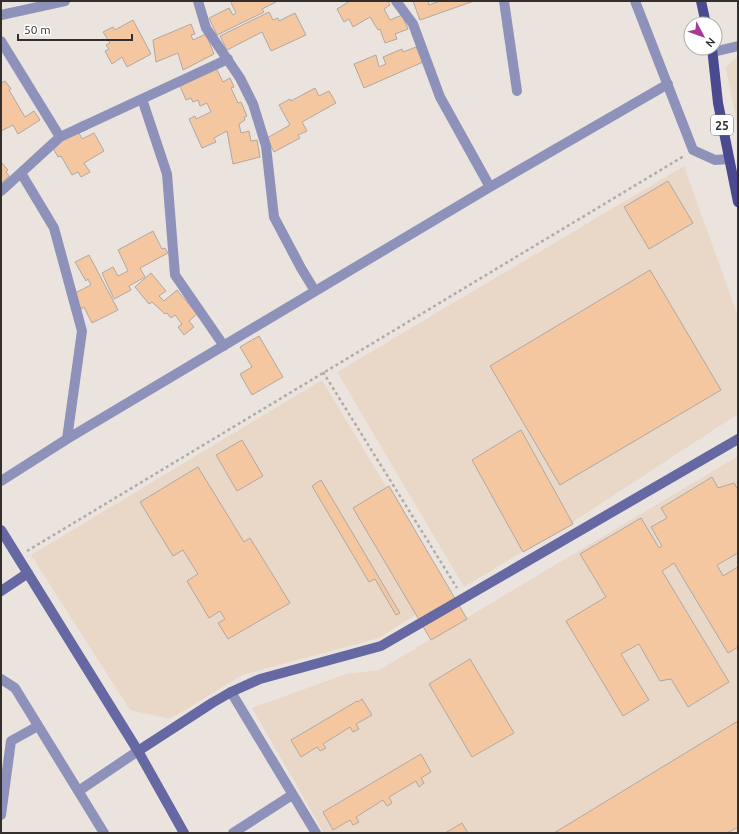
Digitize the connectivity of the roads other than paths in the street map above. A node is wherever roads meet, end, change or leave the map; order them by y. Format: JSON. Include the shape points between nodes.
{"nodes":[{"id":1,"x":65,"y":1,"type":"edge"},
{"id":2,"x":198,"y":1,"type":"edge"},
{"id":3,"x":396,"y":1,"type":"edge"},
{"id":4,"x":504,"y":1,"type":"edge"},
{"id":5,"x":635,"y":1,"type":"edge"},
{"id":6,"x":701,"y":1,"type":"edge"},
{"id":7,"x":1,"y":15,"type":"edge"},
{"id":8,"x":704,"y":16,"type":"edge"},
{"id":9,"x":1,"y":41,"type":"edge"},
{"id":10,"x":738,"y":46,"type":"edge"},
{"id":11,"x":723,"y":48,"type":"edge"},
{"id":12,"x":713,"y":56,"type":"edge"},
{"id":13,"x":228,"y":59,"type":"junction"},
{"id":14,"x":668,"y":84,"type":"junction"},
{"id":15,"x":517,"y":91,"type":"dead end"},
{"id":16,"x":142,"y":99,"type":"junction"},
{"id":17,"x":60,"y":137,"type":"junction"},
{"id":18,"x":729,"y":159,"type":"junction"},
{"id":19,"x":21,"y":173,"type":"junction"},
{"id":20,"x":490,"y":187,"type":"junction"},
{"id":21,"x":1,"y":191,"type":"edge"},
{"id":22,"x":738,"y":202,"type":"edge"},
{"id":23,"x":315,"y":291,"type":"junction"},
{"id":24,"x":224,"y":346,"type":"junction"},
{"id":25,"x":67,"y":439,"type":"junction"},
{"id":26,"x":738,"y":439,"type":"edge"},
{"id":27,"x":1,"y":481,"type":"edge"},
{"id":28,"x":1,"y":530,"type":"edge"},
{"id":29,"x":28,"y":573,"type":"junction"},
{"id":30,"x":1,"y":591,"type":"edge"},
{"id":31,"x":1,"y":678,"type":"edge"},
{"id":32,"x":231,"y":692,"type":"junction"},
{"id":33,"x":38,"y":726,"type":"junction"},
{"id":34,"x":138,"y":751,"type":"junction"},
{"id":35,"x":80,"y":790,"type":"junction"},
{"id":36,"x":292,"y":795,"type":"junction"},
{"id":37,"x":1,"y":815,"type":"edge"},
{"id":38,"x":104,"y":833,"type":"edge"},
{"id":39,"x":184,"y":833,"type":"edge"},
{"id":40,"x":233,"y":833,"type":"edge"},
{"id":41,"x":316,"y":833,"type":"edge"}],
"edges":[{"from":1,"to":7,"type":"street"},
{"from":2,"to":13,"type":"street","via":[[206,28]]},
{"from":3,"to":20,"type":"street","via":[[413,24],[440,97]]},
{"from":4,"to":15,"type":"street"},
{"from":5,"to":14,"type":"street"},
{"from":6,"to":8,"type":"main road"},
{"from":9,"to":17,"type":"street"},
{"from":10,"to":11,"type":"street"},
{"from":12,"to":18,"type":"main road","number":"25","via":[[718,103]]},
{"from":13,"to":16,"type":"street"},
{"from":13,"to":23,"type":"street","via":[[253,104],[266,146],[274,217]]},
{"from":14,"to":18,"type":"street","via":[[693,150],[715,160]]},
{"from":14,"to":20,"type":"street"},
{"from":16,"to":17,"type":"street"},
{"from":16,"to":24,"type":"street","via":[[167,174],[175,275]]},
{"from":17,"to":19,"type":"street"},
{"from":18,"to":22,"type":"main road","number":"25"},
{"from":19,"to":21,"type":"street"},
{"from":19,"to":25,"type":"street","via":[[54,228],[82,331]]},
{"from":20,"to":23,"type":"street"},
{"from":23,"to":24,"type":"street"},
{"from":24,"to":25,"type":"street"},
{"from":25,"to":27,"type":"street"},
{"from":26,"to":32,"type":"street","via":[[381,646],[260,679]]},
{"from":28,"to":29,"type":"street"},
{"from":29,"to":30,"type":"street"},
{"from":29,"to":34,"type":"street"},
{"from":31,"to":33,"type":"street","via":[[15,688]]},
{"from":32,"to":34,"type":"street"},
{"from":32,"to":36,"type":"street"},
{"from":33,"to":35,"type":"street"},
{"from":33,"to":37,"type":"street","via":[[11,741]]},
{"from":34,"to":35,"type":"street"},
{"from":34,"to":39,"type":"street"},
{"from":35,"to":38,"type":"street"},
{"from":36,"to":40,"type":"street"},
{"from":36,"to":41,"type":"street"}]}
